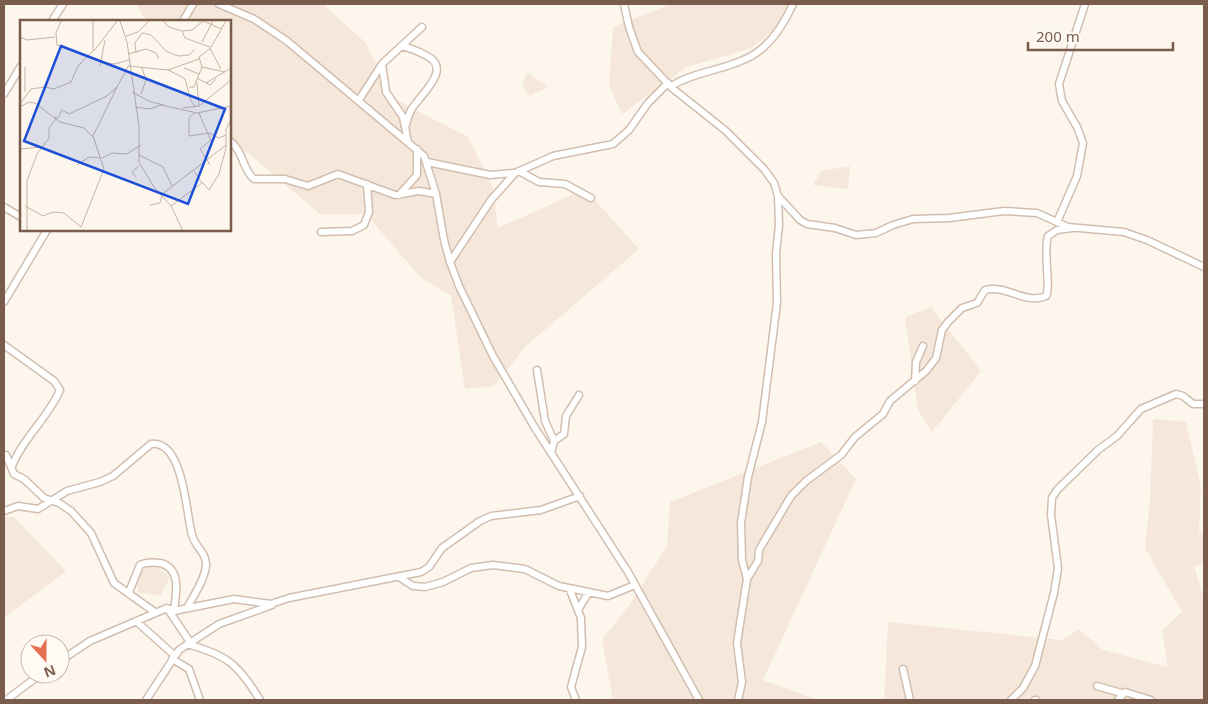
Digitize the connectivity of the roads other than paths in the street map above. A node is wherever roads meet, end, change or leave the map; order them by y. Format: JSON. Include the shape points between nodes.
{"nodes":[{"id":1,"x":63,"y":4,"type":"edge"},
{"id":2,"x":193,"y":4,"type":"edge"},
{"id":3,"x":220,"y":4,"type":"edge"},
{"id":4,"x":624,"y":4,"type":"edge"},
{"id":5,"x":793,"y":4,"type":"edge"},
{"id":6,"x":1085,"y":5,"type":"edge"},
{"id":7,"x":53,"y":20,"type":"edge"},
{"id":8,"x":184,"y":20,"type":"edge"},
{"id":9,"x":422,"y":27,"type":"dead end"},
{"id":10,"x":401,"y":46,"type":"junction"},
{"id":11,"x":382,"y":64,"type":"junction"},
{"id":12,"x":20,"y":68,"type":"edge"},
{"id":13,"x":670,"y":85,"type":"junction"},
{"id":14,"x":4,"y":94,"type":"edge"},
{"id":15,"x":359,"y":100,"type":"junction"},
{"id":16,"x":406,"y":125,"type":"junction"},
{"id":17,"x":231,"y":141,"type":"edge"},
{"id":18,"x":408,"y":142,"type":"junction"},
{"id":19,"x":417,"y":149,"type":"junction"},
{"id":20,"x":427,"y":162,"type":"junction"},
{"id":21,"x":517,"y":172,"type":"junction"},
{"id":22,"x":367,"y":184,"type":"junction"},
{"id":23,"x":436,"y":194,"type":"junction"},
{"id":24,"x":400,"y":195,"type":"junction"},
{"id":25,"x":778,"y":196,"type":"junction"},
{"id":26,"x":591,"y":198,"type":"dead end"},
{"id":27,"x":4,"y":207,"type":"edge"},
{"id":28,"x":20,"y":216,"type":"edge"},
{"id":29,"x":1057,"y":222,"type":"junction"},
{"id":30,"x":1072,"y":228,"type":"junction"},
{"id":31,"x":46,"y":231,"type":"edge"},
{"id":32,"x":321,"y":232,"type":"dead end"},
{"id":33,"x":450,"y":262,"type":"junction"},
{"id":34,"x":1204,"y":267,"type":"edge"},
{"id":35,"x":4,"y":302,"type":"edge"},
{"id":36,"x":4,"y":345,"type":"edge"},
{"id":37,"x":923,"y":346,"type":"dead end"},
{"id":38,"x":537,"y":370,"type":"dead end"},
{"id":39,"x":915,"y":381,"type":"junction"},
{"id":40,"x":579,"y":395,"type":"dead end"},
{"id":41,"x":1204,"y":404,"type":"edge"},
{"id":42,"x":554,"y":441,"type":"junction"},
{"id":43,"x":550,"y":453,"type":"junction"},
{"id":44,"x":6,"y":455,"type":"dead end"},
{"id":45,"x":11,"y":467,"type":"junction"},
{"id":46,"x":580,"y":496,"type":"junction"},
{"id":47,"x":50,"y":501,"type":"junction"},
{"id":48,"x":4,"y":511,"type":"edge"},
{"id":49,"x":400,"y":577,"type":"junction"},
{"id":50,"x":747,"y":579,"type":"junction"},
{"id":51,"x":635,"y":585,"type":"junction"},
{"id":52,"x":570,"y":590,"type":"junction"},
{"id":53,"x":129,"y":592,"type":"junction"},
{"id":54,"x":589,"y":592,"type":"junction"},
{"id":55,"x":276,"y":603,"type":"junction"},
{"id":56,"x":187,"y":608,"type":"junction"},
{"id":57,"x":170,"y":610,"type":"junction"},
{"id":58,"x":578,"y":610,"type":"junction"},
{"id":59,"x":156,"y":613,"type":"junction"},
{"id":60,"x":136,"y":621,"type":"junction"},
{"id":61,"x":188,"y":643,"type":"junction"},
{"id":62,"x":70,"y":654,"type":"edge"},
{"id":63,"x":173,"y":657,"type":"junction"},
{"id":64,"x":904,"y":669,"type":"dead end"},
{"id":65,"x":28,"y":684,"type":"edge"},
{"id":66,"x":1098,"y":686,"type":"dead end"},
{"id":67,"x":1122,"y":693,"type":"junction"},
{"id":68,"x":6,"y":700,"type":"edge"},
{"id":69,"x":146,"y":700,"type":"edge"},
{"id":70,"x":200,"y":700,"type":"edge"},
{"id":71,"x":260,"y":700,"type":"edge"},
{"id":72,"x":576,"y":700,"type":"edge"},
{"id":73,"x":699,"y":700,"type":"edge"},
{"id":74,"x":738,"y":700,"type":"edge"},
{"id":75,"x":909,"y":700,"type":"edge"},
{"id":76,"x":1011,"y":700,"type":"edge"},
{"id":77,"x":1118,"y":700,"type":"edge"},
{"id":78,"x":1151,"y":700,"type":"edge"}],
"edges":[{"from":1,"to":7,"type":"street"},
{"from":2,"to":8,"type":"street"},
{"from":3,"to":15,"type":"street","via":[[262,24],[287,41]]},
{"from":4,"to":13,"type":"street","via":[[636,48]]},
{"from":5,"to":13,"type":"street","via":[[779,31],[749,58]]},
{"from":6,"to":29,"type":"street","via":[[1058,84],[1062,102],[1083,143],[1077,176]]},
{"from":9,"to":10,"type":"street"},
{"from":10,"to":11,"type":"street"},
{"from":10,"to":16,"type":"street","via":[[432,58],[437,66],[436,75],[410,111]]},
{"from":11,"to":15,"type":"street"},
{"from":11,"to":16,"type":"street","via":[[389,99]]},
{"from":12,"to":14,"type":"street"},
{"from":13,"to":21,"type":"street","via":[[648,103],[629,130],[613,144],[553,156]]},
{"from":13,"to":25,"type":"street","via":[[726,131],[764,169]]},
{"from":15,"to":18,"type":"street"},
{"from":16,"to":18,"type":"street"},
{"from":17,"to":22,"type":"street","via":[[254,179],[285,180],[308,186],[338,174]]},
{"from":18,"to":19,"type":"street"},
{"from":19,"to":20,"type":"street"},
{"from":19,"to":24,"type":"street","via":[[417,175]]},
{"from":20,"to":21,"type":"street","via":[[490,176]]},
{"from":20,"to":23,"type":"street"},
{"from":21,"to":26,"type":"street","via":[[539,182],[564,184]]},
{"from":21,"to":33,"type":"street","via":[[491,200]]},
{"from":22,"to":24,"type":"street","via":[[385,193]]},
{"from":22,"to":32,"type":"street","via":[[369,212],[364,225],[352,232]]},
{"from":23,"to":24,"type":"street","via":[[419,191]]},
{"from":23,"to":33,"type":"street"},
{"from":25,"to":29,"type":"street","via":[[807,224],[856,235],[876,233],[912,219],[1004,211],[1037,214]]},
{"from":25,"to":50,"type":"street","via":[[778,303],[762,422],[748,477],[741,523],[742,560]]},
{"from":27,"to":28,"type":"street"},
{"from":29,"to":30,"type":"street"},
{"from":30,"to":34,"type":"street","via":[[1124,232]]},
{"from":30,"to":39,"type":"street","via":[[1057,230],[1048,236],[1045,261],[1049,289],[1046,296],[1034,298],[985,290],[977,303],[962,308],[948,322],[942,330],[933,363]]},
{"from":31,"to":35,"type":"street"},
{"from":33,"to":43,"type":"street","via":[[493,356]]},
{"from":36,"to":45,"type":"street","via":[[60,387],[48,412],[21,447]]},
{"from":37,"to":39,"type":"street","via":[[916,362]]},
{"from":38,"to":42,"type":"street","via":[[545,421]]},
{"from":39,"to":50,"type":"street","via":[[890,401],[883,414],[855,437],[841,455],[806,480],[791,496]]},
{"from":40,"to":42,"type":"street","via":[[566,416],[564,434]]},
{"from":41,"to":76,"type":"street","via":[[1193,404],[1176,394],[1141,409],[1117,436],[1057,490],[1052,498],[1058,568],[1053,600],[1035,666]]},
{"from":42,"to":43,"type":"street"},
{"from":43,"to":46,"type":"street"},
{"from":44,"to":45,"type":"street"},
{"from":45,"to":47,"type":"street","via":[[14,474]]},
{"from":46,"to":49,"type":"street","via":[[541,510],[491,516],[442,548],[426,570]]},
{"from":46,"to":51,"type":"street"},
{"from":47,"to":48,"type":"street","via":[[38,509],[18,506]]},
{"from":47,"to":53,"type":"street","via":[[64,506],[86,528],[96,542],[114,583]]},
{"from":47,"to":56,"type":"street","via":[[67,491],[113,476],[152,444],[164,447],[178,469],[191,534],[206,559],[204,574]]},
{"from":49,"to":52,"type":"street","via":[[413,586],[425,588],[471,568],[505,566],[525,569]]},
{"from":49,"to":55,"type":"street"},
{"from":50,"to":74,"type":"street","via":[[737,643],[742,682]]},
{"from":51,"to":54,"type":"street","via":[[614,596]]},
{"from":51,"to":73,"type":"street"},
{"from":52,"to":54,"type":"street"},
{"from":52,"to":58,"type":"street"},
{"from":53,"to":57,"type":"street","via":[[140,565],[150,562],[164,564],[173,572],[178,587]]},
{"from":53,"to":59,"type":"street"},
{"from":54,"to":58,"type":"street"},
{"from":55,"to":56,"type":"street","via":[[234,599]]},
{"from":55,"to":61,"type":"street","via":[[219,624]]},
{"from":56,"to":57,"type":"street"},
{"from":57,"to":59,"type":"street"},
{"from":57,"to":61,"type":"street"},
{"from":58,"to":72,"type":"street","via":[[582,647],[571,687]]},
{"from":59,"to":60,"type":"street"},
{"from":60,"to":62,"type":"street","via":[[90,641]]},
{"from":60,"to":63,"type":"street"},
{"from":61,"to":63,"type":"street"},
{"from":61,"to":71,"type":"street","via":[[230,660]]},
{"from":63,"to":69,"type":"street"},
{"from":63,"to":70,"type":"street","via":[[189,669]]},
{"from":64,"to":75,"type":"street"},
{"from":65,"to":68,"type":"street"},
{"from":66,"to":67,"type":"street"},
{"from":67,"to":77,"type":"street"},
{"from":67,"to":78,"type":"street","via":[[1130,692]]}]}
